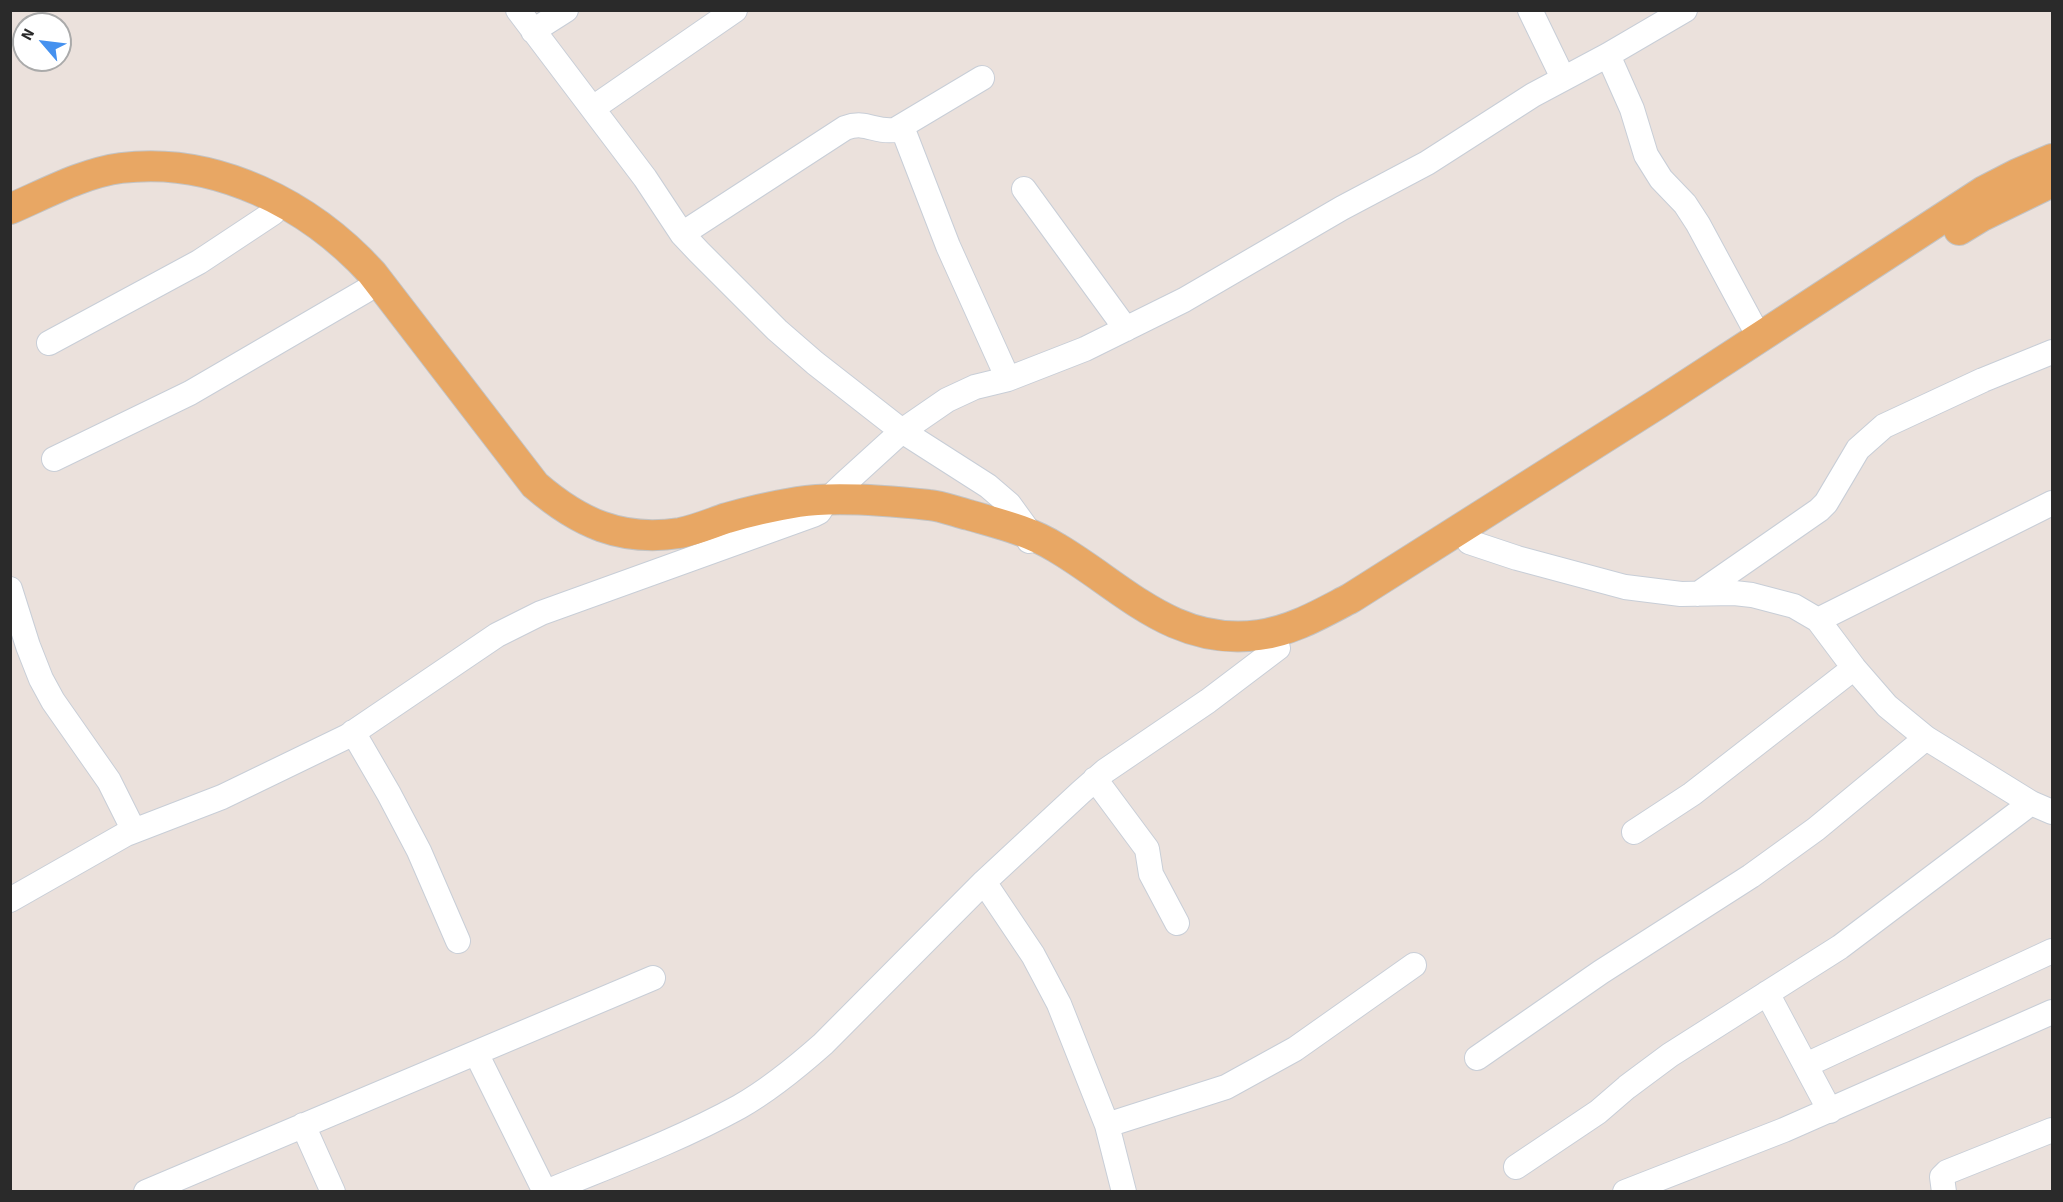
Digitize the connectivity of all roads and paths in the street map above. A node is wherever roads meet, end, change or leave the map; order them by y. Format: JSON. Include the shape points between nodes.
{"nodes":[{"id":1,"x":518,"y":10,"type":"edge"},
{"id":2,"x":566,"y":10,"type":"edge"},
{"id":3,"x":735,"y":10,"type":"edge"},
{"id":4,"x":1530,"y":10,"type":"edge"},
{"id":5,"x":1685,"y":10,"type":"edge"},
{"id":6,"x":533,"y":31,"type":"junction"},
{"id":7,"x":1608,"y":55,"type":"junction"},
{"id":8,"x":982,"y":78,"type":"dead end"},
{"id":9,"x":1563,"y":78,"type":"junction"},
{"id":10,"x":592,"y":108,"type":"junction"},
{"id":11,"x":902,"y":127,"type":"junction"},
{"id":12,"x":2052,"y":159,"type":"edge"},
{"id":13,"x":2052,"y":182,"type":"edge"},
{"id":14,"x":1024,"y":189,"type":"dead end"},
{"id":15,"x":10,"y":209,"type":"edge"},
{"id":16,"x":273,"y":213,"type":"junction"},
{"id":17,"x":10,"y":229,"type":"edge"},
{"id":18,"x":682,"y":234,"type":"junction"},
{"id":19,"x":365,"y":291,"type":"junction"},
{"id":20,"x":1126,"y":329,"type":"junction"},
{"id":21,"x":1759,"y":337,"type":"junction"},
{"id":22,"x":49,"y":344,"type":"dead end"},
{"id":23,"x":2052,"y":352,"type":"edge"},
{"id":24,"x":1008,"y":379,"type":"junction"},
{"id":25,"x":902,"y":431,"type":"junction"},
{"id":26,"x":54,"y":459,"type":"dead end"},
{"id":27,"x":2052,"y":503,"type":"edge"},
{"id":28,"x":823,"y":506,"type":"junction"},
{"id":29,"x":1030,"y":540,"type":"junction"},
{"id":30,"x":1469,"y":542,"type":"junction"},
{"id":31,"x":10,"y":589,"type":"edge"},
{"id":32,"x":1698,"y":594,"type":"junction"},
{"id":33,"x":1818,"y":620,"type":"junction"},
{"id":34,"x":1278,"y":648,"type":"junction"},
{"id":35,"x":1854,"y":668,"type":"junction"},
{"id":36,"x":354,"y":732,"type":"junction"},
{"id":37,"x":1926,"y":738,"type":"junction"},
{"id":38,"x":1095,"y":779,"type":"junction"},
{"id":39,"x":2042,"y":808,"type":"edge"},
{"id":40,"x":134,"y":831,"type":"junction"},
{"id":41,"x":1634,"y":832,"type":"dead end"},
{"id":42,"x":984,"y":882,"type":"junction"},
{"id":43,"x":10,"y":900,"type":"edge"},
{"id":44,"x":1177,"y":923,"type":"dead end"},
{"id":45,"x":458,"y":941,"type":"dead end"},
{"id":46,"x":2052,"y":951,"type":"edge"},
{"id":47,"x":1414,"y":965,"type":"dead end"},
{"id":48,"x":653,"y":978,"type":"dead end"},
{"id":49,"x":1767,"y":993,"type":"junction"},
{"id":50,"x":2052,"y":1012,"type":"edge"},
{"id":51,"x":476,"y":1053,"type":"junction"},
{"id":52,"x":1477,"y":1058,"type":"dead end"},
{"id":53,"x":1806,"y":1065,"type":"junction"},
{"id":54,"x":1830,"y":1110,"type":"junction"},
{"id":55,"x":303,"y":1125,"type":"junction"},
{"id":56,"x":1107,"y":1125,"type":"junction"},
{"id":57,"x":2052,"y":1130,"type":"edge"},
{"id":58,"x":1516,"y":1167,"type":"dead end"},
{"id":59,"x":146,"y":1191,"type":"edge"},
{"id":60,"x":333,"y":1191,"type":"edge"},
{"id":61,"x":545,"y":1191,"type":"edge"},
{"id":62,"x":1124,"y":1191,"type":"edge"},
{"id":63,"x":1625,"y":1191,"type":"edge"},
{"id":64,"x":1944,"y":1191,"type":"edge"}],
"edges":[{"from":1,"to":6,"type":"street"},
{"from":2,"to":6,"type":"street"},
{"from":3,"to":10,"type":"street"},
{"from":4,"to":9,"type":"street"},
{"from":5,"to":7,"type":"street"},
{"from":6,"to":10,"type":"street"},
{"from":7,"to":9,"type":"street"},
{"from":7,"to":21,"type":"street","via":[[1632,109],[1646,155],[1698,224]]},
{"from":8,"to":11,"type":"street"},
{"from":9,"to":20,"type":"street","via":[[1403,177]]},
{"from":10,"to":18,"type":"street"},
{"from":11,"to":18,"type":"street","via":[[886,131],[859,124],[845,128]]},
{"from":11,"to":24,"type":"street","via":[[948,246]]},
{"from":12,"to":21,"type":"main road","via":[[1984,192]]},
{"from":13,"to":30,"type":"main road","via":[[1982,216]]},
{"from":14,"to":20,"type":"street"},
{"from":15,"to":28,"type":"main road","via":[[120,168],[157,166],[200,172],[257,189],[313,220],[349,248],[535,485],[556,503],[611,531],[631,534],[680,532],[754,510],[801,502]]},
{"from":16,"to":17,"type":"main road","via":[[220,191],[179,182],[147,182],[121,187]]},
{"from":16,"to":19,"type":"main road","via":[[333,256]]},
{"from":16,"to":22,"type":"street","via":[[199,262]]},
{"from":18,"to":25,"type":"street","via":[[777,330]]},
{"from":19,"to":26,"type":"street","via":[[190,393]]},
{"from":19,"to":28,"type":"main road","via":[[494,461],[536,507],[581,533],[611,544],[651,548]]},
{"from":20,"to":24,"type":"street"},
{"from":21,"to":29,"type":"main road","via":[[1417,558],[1351,598],[1277,632],[1246,637],[1182,627],[1151,612],[1059,549]]},
{"from":23,"to":32,"type":"street","via":[[1884,426],[1858,448],[1819,510]]},
{"from":24,"to":25,"type":"street","via":[[961,393]]},
{"from":25,"to":28,"type":"street"},
{"from":25,"to":29,"type":"street","via":[[988,486],[1009,504]]},
{"from":27,"to":33,"type":"street"},
{"from":28,"to":29,"type":"main road","via":[[937,521]]},
{"from":28,"to":36,"type":"street","via":[[796,522],[520,622]]},
{"from":29,"to":34,"type":"main road","via":[[1130,616],[1182,644],[1225,652]]},
{"from":30,"to":32,"type":"street","via":[[1625,587]]},
{"from":30,"to":34,"type":"main road","via":[[1369,605]]},
{"from":31,"to":40,"type":"street","via":[[41,679],[109,781]]},
{"from":32,"to":33,"type":"street","via":[[1752,595],[1794,606]]},
{"from":33,"to":35,"type":"street"},
{"from":34,"to":38,"type":"street"},
{"from":35,"to":37,"type":"street","via":[[1887,706]]},
{"from":35,"to":41,"type":"street","via":[[1692,794]]},
{"from":36,"to":40,"type":"street","via":[[222,797]]},
{"from":36,"to":45,"type":"street","via":[[419,851]]},
{"from":37,"to":39,"type":"street"},
{"from":37,"to":52,"type":"street","via":[[1816,829],[1751,876],[1601,972]]},
{"from":38,"to":42,"type":"street"},
{"from":38,"to":44,"type":"street","via":[[1147,849],[1151,874]]},
{"from":39,"to":49,"type":"street"},
{"from":40,"to":43,"type":"street"},
{"from":42,"to":56,"type":"street","via":[[1033,955],[1059,1004]]},
{"from":42,"to":61,"type":"street","via":[[797,1067],[741,1106],[695,1130]]},
{"from":46,"to":53,"type":"street"},
{"from":47,"to":56,"type":"street","via":[[1295,1049],[1226,1087]]},
{"from":48,"to":51,"type":"street"},
{"from":49,"to":53,"type":"street"},
{"from":49,"to":58,"type":"street","via":[[1670,1055],[1598,1112]]},
{"from":50,"to":54,"type":"street"},
{"from":51,"to":55,"type":"street"},
{"from":51,"to":61,"type":"street"},
{"from":53,"to":54,"type":"street"},
{"from":54,"to":63,"type":"street"},
{"from":55,"to":59,"type":"street"},
{"from":55,"to":60,"type":"street"},
{"from":56,"to":62,"type":"street"},
{"from":57,"to":64,"type":"street","via":[[1947,1172],[1942,1177]]}]}
